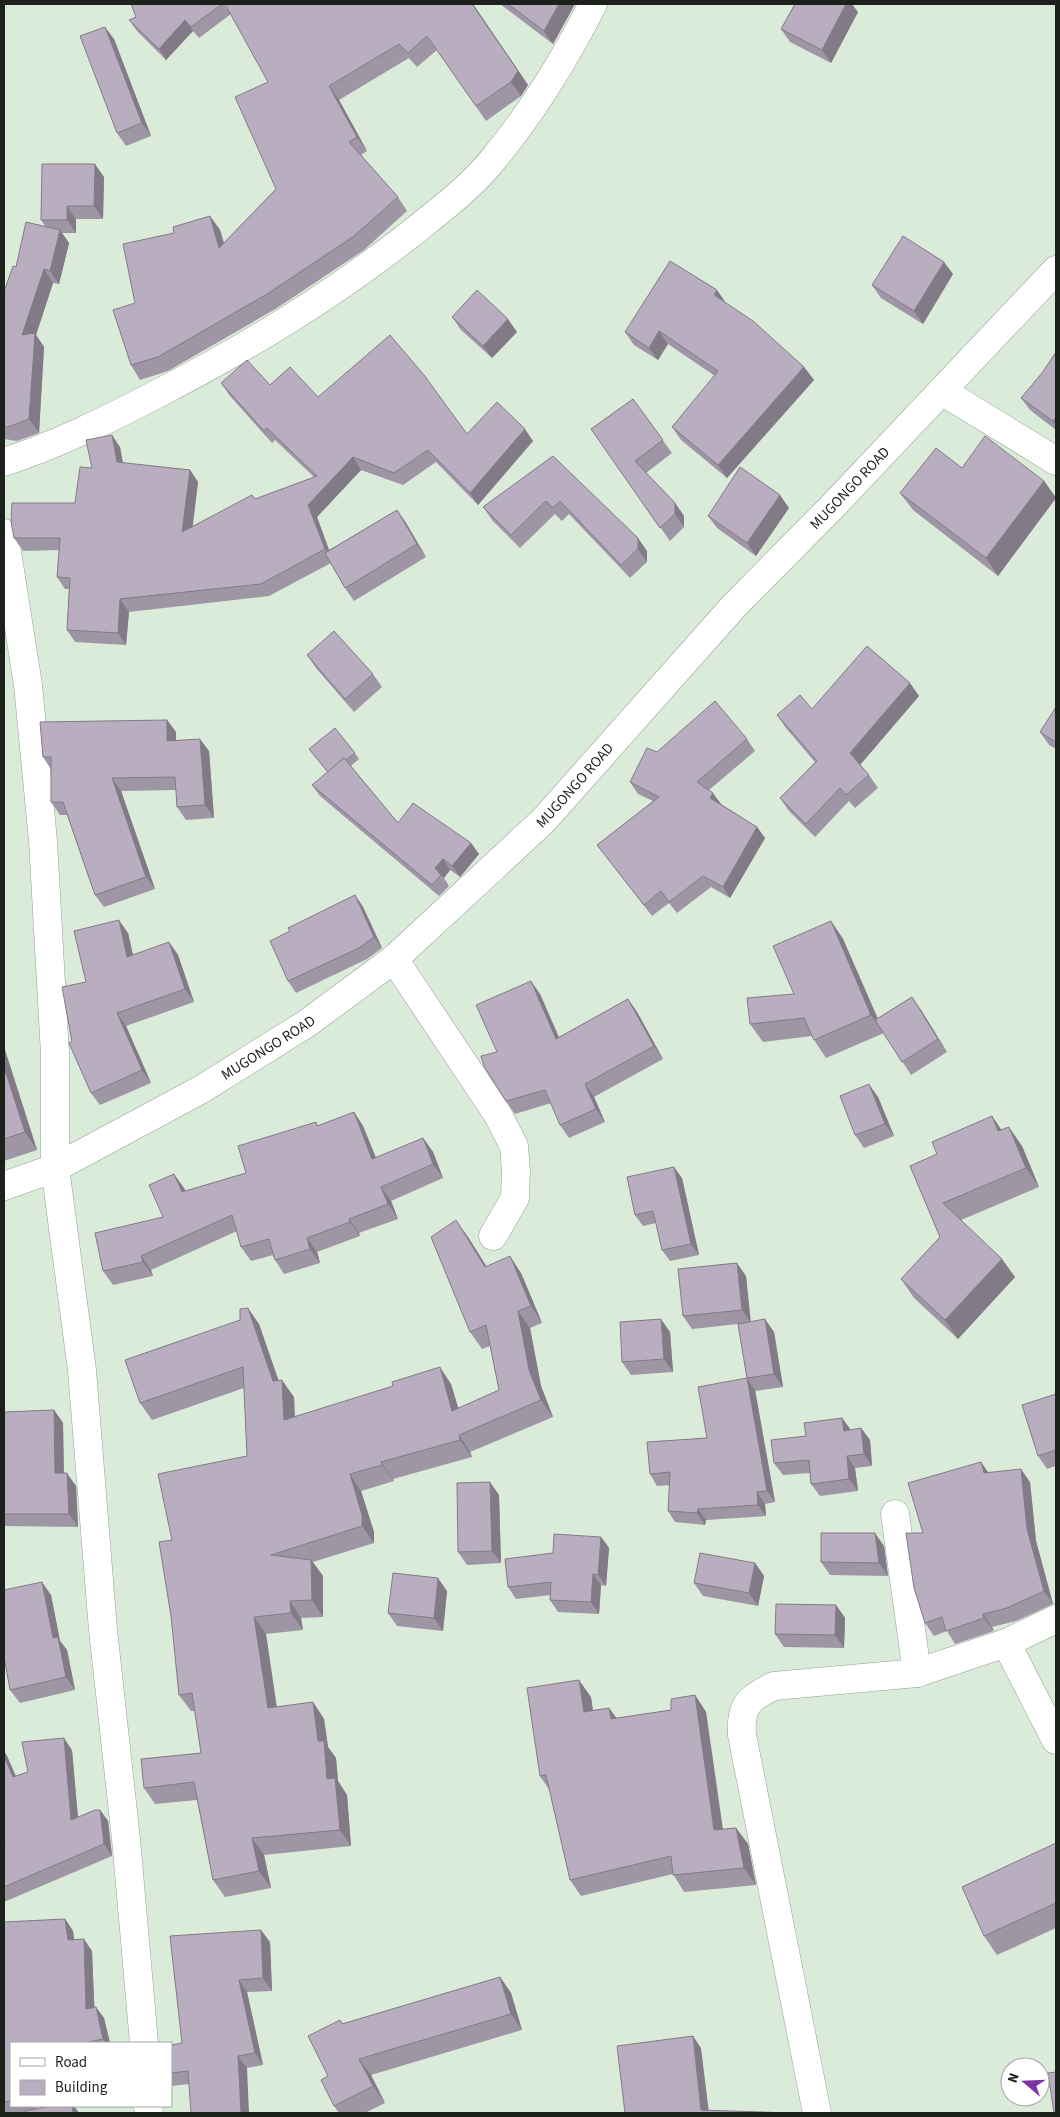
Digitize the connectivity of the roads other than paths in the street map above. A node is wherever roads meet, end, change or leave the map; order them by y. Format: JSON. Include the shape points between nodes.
{"nodes":[{"id":1,"x":593,"y":4,"type":"edge"},
{"id":2,"x":1056,"y":270,"type":"edge"},
{"id":3,"x":942,"y":391,"type":"junction"},
{"id":4,"x":4,"y":462,"type":"edge"},
{"id":5,"x":1056,"y":462,"type":"edge"},
{"id":6,"x":4,"y":533,"type":"edge"},
{"id":7,"x":394,"y":959,"type":"junction"},
{"id":8,"x":55,"y":1168,"type":"junction"},
{"id":9,"x":4,"y":1186,"type":"edge"},
{"id":10,"x":493,"y":1236,"type":"dead end"},
{"id":11,"x":895,"y":1514,"type":"dead end"},
{"id":12,"x":1056,"y":1619,"type":"edge"},
{"id":13,"x":1006,"y":1644,"type":"junction"},
{"id":14,"x":917,"y":1673,"type":"junction"},
{"id":15,"x":1056,"y":1740,"type":"edge"},
{"id":16,"x":144,"y":2042,"type":"edge"},
{"id":17,"x":817,"y":2113,"type":"edge"}],
"edges":[{"from":1,"to":4,"type":"street","via":[[544,88],[496,157],[455,198],[377,260],[209,368],[46,448]]},
{"from":2,"to":3,"type":"street","name":"MUGONGO ROAD"},
{"from":3,"to":5,"type":"street"},
{"from":3,"to":7,"type":"street","name":"MUGONGO ROAD","via":[[734,606],[543,821]]},
{"from":6,"to":8,"type":"street","via":[[28,685],[43,841],[55,1054]]},
{"from":7,"to":8,"type":"street","name":"MUGONGO ROAD","via":[[306,1024],[218,1079]]},
{"from":7,"to":10,"type":"street","via":[[498,1115],[514,1146],[515,1198]]},
{"from":8,"to":9,"type":"street","name":"MUGONGO ROAD"},
{"from":8,"to":16,"type":"street","via":[[82,1370],[103,1630]]},
{"from":11,"to":14,"type":"street"},
{"from":12,"to":13,"type":"street"},
{"from":13,"to":14,"type":"street"},
{"from":13,"to":15,"type":"street"},
{"from":14,"to":17,"type":"street","via":[[774,1686],[756,1694],[745,1706],[741,1719]]}]}
